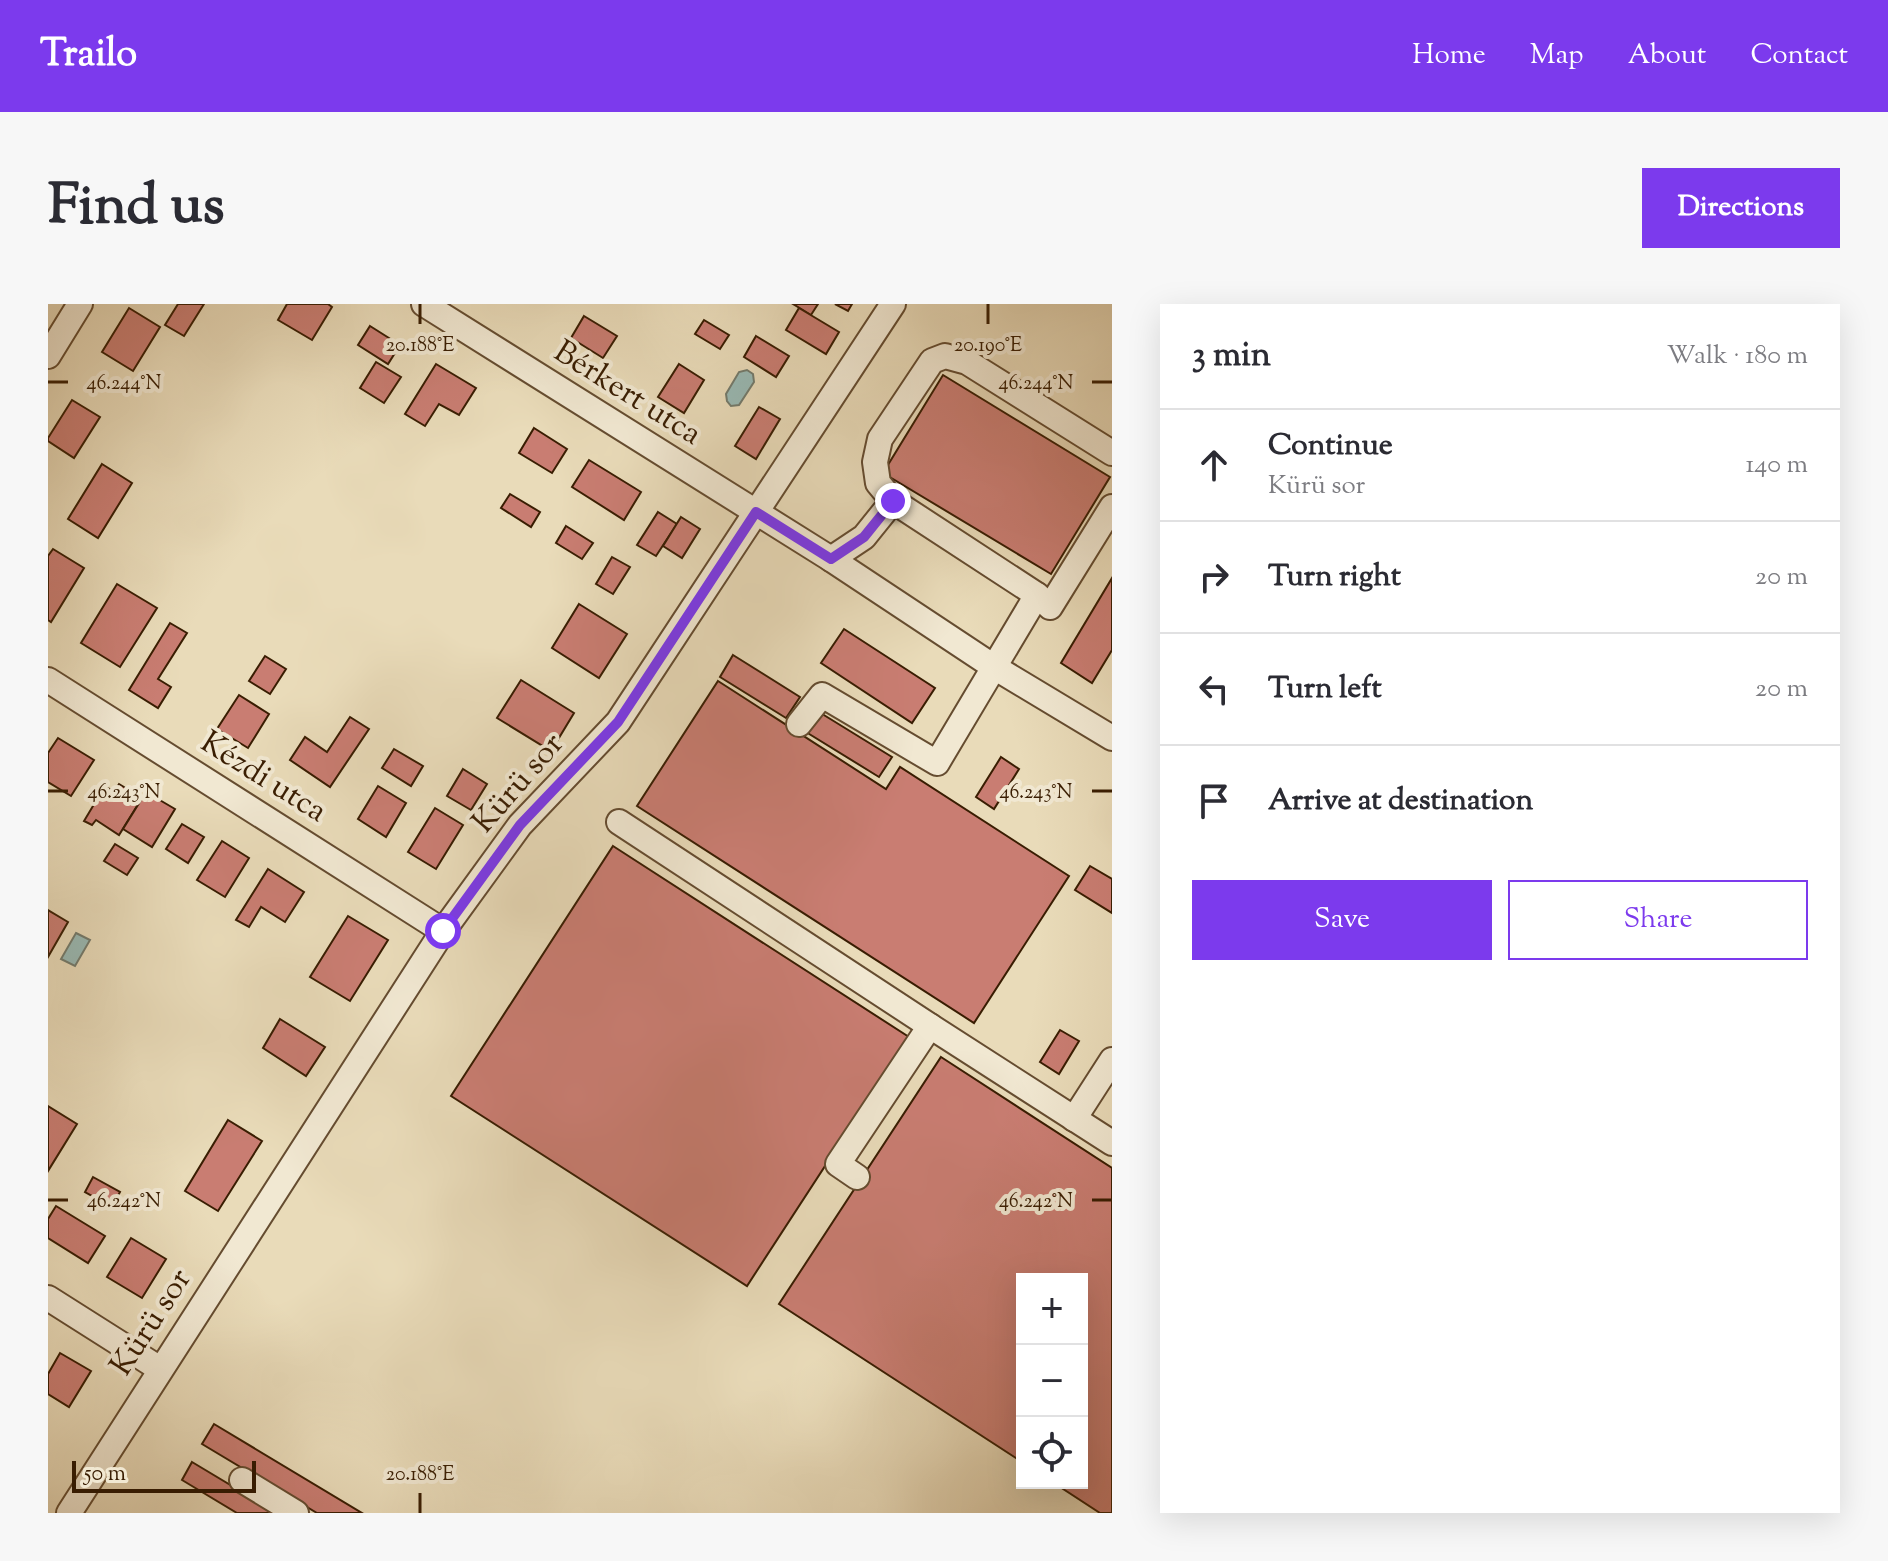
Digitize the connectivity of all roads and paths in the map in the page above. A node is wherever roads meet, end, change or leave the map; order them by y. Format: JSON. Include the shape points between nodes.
{"nodes":[{"id":1,"x":80,"y":304,"type":"edge"},
{"id":2,"x":424,"y":304,"type":"edge"},
{"id":3,"x":893,"y":304,"type":"edge"},
{"id":4,"x":48,"y":356,"type":"edge"},
{"id":5,"x":1112,"y":453,"type":"edge"},
{"id":6,"x":893,"y":501,"type":"junction"},
{"id":7,"x":1112,"y":507,"type":"edge"},
{"id":8,"x":756,"y":512,"type":"junction"},
{"id":9,"x":831,"y":559,"type":"junction"},
{"id":10,"x":1037,"y":595,"type":"junction"},
{"id":11,"x":994,"y":667,"type":"junction"},
{"id":12,"x":48,"y":680,"type":"edge"},
{"id":13,"x":799,"y":724,"type":"dead end"},
{"id":14,"x":1112,"y":738,"type":"edge"},
{"id":15,"x":619,"y":822,"type":"dead end"},
{"id":16,"x":443,"y":931,"type":"junction"},
{"id":17,"x":930,"y":1026,"type":"junction"},
{"id":18,"x":1112,"y":1060,"type":"edge"},
{"id":19,"x":1074,"y":1119,"type":"junction"},
{"id":20,"x":1112,"y":1143,"type":"edge"},
{"id":21,"x":857,"y":1177,"type":"dead end"},
{"id":22,"x":48,"y":1298,"type":"edge"},
{"id":23,"x":160,"y":1369,"type":"junction"},
{"id":24,"x":242,"y":1480,"type":"dead end"},
{"id":25,"x":69,"y":1513,"type":"edge"},
{"id":26,"x":296,"y":1513,"type":"edge"}],
"edges":[{"from":1,"to":4,"type":"street"},
{"from":2,"to":8,"type":"street","name":"Bérkert utca"},
{"from":3,"to":8,"type":"street","name":"Kürü sor"},
{"from":5,"to":6,"type":"street","via":[[967,362],[945,356],[932,361],[880,439],[878,483]]},
{"from":6,"to":9,"type":"street","via":[[864,537]]},
{"from":6,"to":10,"type":"street"},
{"from":7,"to":10,"type":"street","via":[[1050,607]]},
{"from":8,"to":9,"type":"street","name":"Bérkert utca"},
{"from":8,"to":16,"type":"street","name":"Kürü sor","via":[[618,722],[520,825]]},
{"from":9,"to":11,"type":"street","name":"Bérkert utca"},
{"from":10,"to":11,"type":"street"},
{"from":11,"to":13,"type":"street","via":[[937,763],[822,695]]},
{"from":11,"to":14,"type":"street","name":"Bérkert utca"},
{"from":12,"to":16,"type":"street","name":"Kézdi utca"},
{"from":15,"to":17,"type":"street"},
{"from":16,"to":23,"type":"street","name":"Kürü sor"},
{"from":17,"to":19,"type":"street"},
{"from":17,"to":21,"type":"street","via":[[838,1164]]},
{"from":18,"to":19,"type":"street"},
{"from":19,"to":20,"type":"street"},
{"from":22,"to":23,"type":"street"},
{"from":23,"to":25,"type":"street","name":"Kürü sor"},
{"from":24,"to":26,"type":"street"}]}
